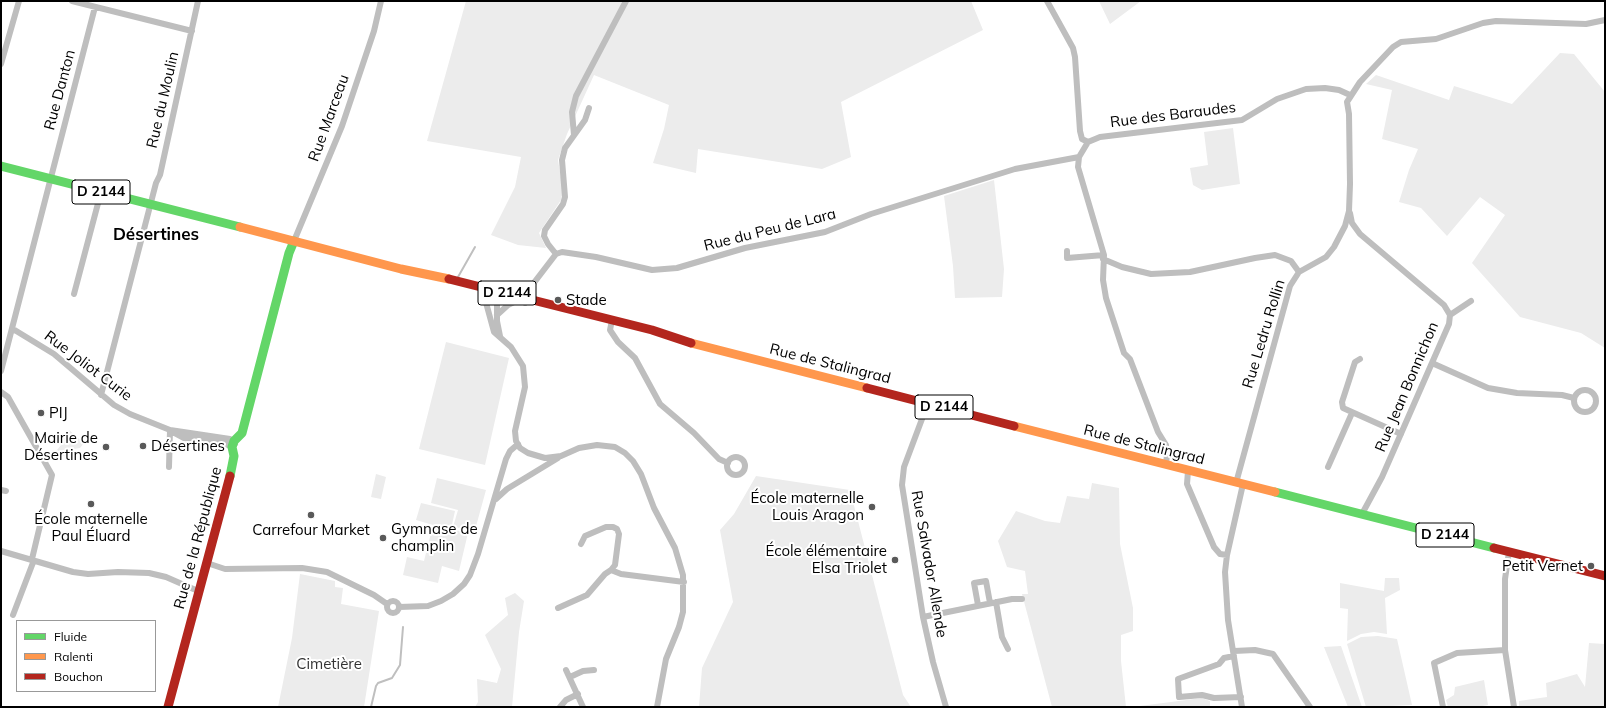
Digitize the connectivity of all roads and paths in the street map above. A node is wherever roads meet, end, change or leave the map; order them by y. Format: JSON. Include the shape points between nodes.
{"nodes":[{"id":1,"x":18,"y":1,"type":"edge"},
{"id":2,"x":72,"y":1,"type":"edge"},
{"id":3,"x":198,"y":1,"type":"edge"},
{"id":4,"x":382,"y":1,"type":"edge"},
{"id":5,"x":626,"y":1,"type":"edge"},
{"id":6,"x":1047,"y":1,"type":"edge"},
{"id":7,"x":96,"y":7,"type":"junction"},
{"id":8,"x":1605,"y":20,"type":"edge"},
{"id":9,"x":192,"y":31,"type":"junction"},
{"id":10,"x":1,"y":64,"type":"edge"},
{"id":11,"x":1350,"y":95,"type":"junction"},
{"id":12,"x":589,"y":108,"type":"dead end"},
{"id":13,"x":574,"y":135,"type":"junction"},
{"id":14,"x":1088,"y":142,"type":"junction"},
{"id":15,"x":1079,"y":158,"type":"junction"},
{"id":16,"x":1,"y":166,"type":"edge"},
{"id":17,"x":50,"y":179,"type":"junction"},
{"id":18,"x":101,"y":192,"type":"junction"},
{"id":19,"x":151,"y":205,"type":"junction"},
{"id":20,"x":1349,"y":211,"type":"junction"},
{"id":21,"x":294,"y":241,"type":"junction"},
{"id":22,"x":1067,"y":251,"type":"dead end"},
{"id":23,"x":556,"y":254,"type":"junction"},
{"id":24,"x":1104,"y":257,"type":"junction"},
{"id":25,"x":1299,"y":272,"type":"junction"},
{"id":26,"x":492,"y":293,"type":"junction"},
{"id":27,"x":74,"y":294,"type":"dead end"},
{"id":28,"x":523,"y":301,"type":"junction"},
{"id":29,"x":1471,"y":301,"type":"dead end"},
{"id":30,"x":497,"y":315,"type":"junction"},
{"id":31,"x":1450,"y":315,"type":"junction"},
{"id":32,"x":611,"y":323,"type":"junction"},
{"id":33,"x":13,"y":329,"type":"junction"},
{"id":34,"x":500,"y":336,"type":"junction"},
{"id":35,"x":1360,"y":359,"type":"dead end"},
{"id":36,"x":1432,"y":363,"type":"junction"},
{"id":37,"x":1,"y":371,"type":"edge"},
{"id":38,"x":1,"y":392,"type":"edge"},
{"id":39,"x":102,"y":395,"type":"junction"},
{"id":40,"x":1574,"y":398,"type":"dead end"},
{"id":41,"x":928,"y":403,"type":"junction"},
{"id":42,"x":1352,"y":413,"type":"junction"},
{"id":43,"x":170,"y":430,"type":"junction"},
{"id":44,"x":1401,"y":434,"type":"junction"},
{"id":45,"x":518,"y":444,"type":"junction"},
{"id":46,"x":233,"y":448,"type":"junction"},
{"id":47,"x":561,"y":456,"type":"junction"},
{"id":48,"x":728,"y":463,"type":"dead end"},
{"id":49,"x":1166,"y":465,"type":"junction"},
{"id":50,"x":169,"y":467,"type":"dead end"},
{"id":51,"x":1328,"y":467,"type":"dead end"},
{"id":52,"x":1188,"y":471,"type":"junction"},
{"id":53,"x":1240,"y":483,"type":"junction"},
{"id":54,"x":495,"y":500,"type":"junction"},
{"id":55,"x":1362,"y":514,"type":"junction"},
{"id":56,"x":581,"y":544,"type":"dead end"},
{"id":57,"x":1,"y":551,"type":"edge"},
{"id":58,"x":1509,"y":552,"type":"junction"},
{"id":59,"x":1227,"y":555,"type":"junction"},
{"id":60,"x":33,"y":560,"type":"junction"},
{"id":61,"x":207,"y":563,"type":"junction"},
{"id":62,"x":611,"y":570,"type":"junction"},
{"id":63,"x":1605,"y":576,"type":"edge"},
{"id":64,"x":684,"y":582,"type":"junction"},
{"id":65,"x":198,"y":591,"type":"junction"},
{"id":66,"x":1022,"y":599,"type":"dead end"},
{"id":67,"x":993,"y":602,"type":"junction"},
{"id":68,"x":978,"y":605,"type":"junction"},
{"id":69,"x":558,"y":608,"type":"dead end"},
{"id":70,"x":13,"y":615,"type":"dead end"},
{"id":71,"x":923,"y":617,"type":"junction"},
{"id":72,"x":1008,"y":649,"type":"dead end"},
{"id":73,"x":1505,"y":650,"type":"junction"},
{"id":74,"x":1234,"y":654,"type":"junction"},
{"id":75,"x":566,"y":670,"type":"dead end"},
{"id":76,"x":594,"y":670,"type":"dead end"},
{"id":77,"x":570,"y":677,"type":"junction"},
{"id":78,"x":578,"y":694,"type":"junction"},
{"id":79,"x":1241,"y":697,"type":"junction"},
{"id":80,"x":168,"y":707,"type":"edge"},
{"id":81,"x":560,"y":707,"type":"edge"},
{"id":82,"x":583,"y":707,"type":"edge"},
{"id":83,"x":657,"y":707,"type":"edge"},
{"id":84,"x":946,"y":707,"type":"edge"},
{"id":85,"x":1242,"y":707,"type":"edge"},
{"id":86,"x":1310,"y":707,"type":"edge"},
{"id":87,"x":1443,"y":707,"type":"edge"},
{"id":88,"x":1514,"y":707,"type":"edge"}],
"edges":[{"from":1,"to":10,"type":"street"},
{"from":2,"to":7,"type":"street"},
{"from":3,"to":9,"type":"street","name":"Rue du Moulin"},
{"from":4,"to":21,"type":"street","name":"Rue Marceau","via":[[342,126]]},
{"from":5,"to":13,"type":"street","via":[[576,96],[572,112]]},
{"from":6,"to":14,"type":"street","via":[[1073,48],[1080,131],[1082,139]]},
{"from":7,"to":9,"type":"street"},
{"from":7,"to":17,"type":"street","name":"Rue Danton"},
{"from":8,"to":11,"type":"street","via":[[1586,24],[1496,21],[1482,23],[1436,39],[1401,42],[1393,47]]},
{"from":9,"to":19,"type":"street","name":"Rue du Moulin"},
{"from":11,"to":14,"type":"street","name":"Rue des Baraudes","via":[[1325,88],[1306,89],[1277,99],[1242,120],[1100,137]]},
{"from":11,"to":20,"type":"street","name":"Rue Ledru Rollin"},
{"from":12,"to":13,"type":"street","via":[[585,120]]},
{"from":13,"to":23,"type":"street","via":[[565,148],[562,160],[565,187],[563,204],[544,230],[548,244]]},
{"from":14,"to":15,"type":"street"},
{"from":15,"to":23,"type":"street","name":"Rue du Peu de Lara","via":[[1015,169],[871,214],[825,232],[745,248],[677,268],[652,270],[596,256],[562,252]]},
{"from":15,"to":24,"type":"street","via":[[1081,181]]},
{"from":16,"to":17,"type":"main road","number":"D 2144"},
{"from":17,"to":18,"type":"main road","number":"D 2144"},
{"from":17,"to":33,"type":"street","name":"Rue Danton","via":[[13,320]]},
{"from":18,"to":19,"type":"main road","number":"D 2144"},
{"from":18,"to":27,"type":"street"},
{"from":19,"to":21,"type":"main road","number":"D 2144"},
{"from":19,"to":39,"type":"street","name":"Rue du Moulin"},
{"from":20,"to":25,"type":"street","name":"Rue Ledru Rollin","via":[[1345,226],[1326,257]]},
{"from":20,"to":31,"type":"street","name":"Rue Jean Bonnichon","via":[[1352,223],[1360,234],[1444,305]]},
{"from":21,"to":26,"type":"main road","number":"D 2144","via":[[401,269],[413,275]]},
{"from":21,"to":46,"type":"main road","name":"Rue de la République","via":[[242,432]]},
{"from":22,"to":24,"type":"street","via":[[1067,258]]},
{"from":23,"to":28,"type":"street"},
{"from":24,"to":25,"type":"street","via":[[1122,267],[1151,274],[1190,272],[1275,255],[1291,261]]},
{"from":24,"to":49,"type":"street","via":[[1106,298],[1124,353],[1130,359],[1158,432],[1166,445]]},
{"from":25,"to":53,"type":"street","name":"Rue Ledru Rollin","via":[[1290,286]]},
{"from":26,"to":28,"type":"main road","number":"D 2144"},
{"from":26,"to":30,"type":"street"},
{"from":26,"to":34,"type":"street","via":[[485,299],[491,326]]},
{"from":28,"to":30,"type":"street","via":[[503,308]]},
{"from":28,"to":32,"type":"main road","number":"D 2144"},
{"from":29,"to":31,"type":"street"},
{"from":30,"to":34,"type":"street"},
{"from":31,"to":36,"type":"street","name":"Rue Jean Bonnichon","via":[[1449,324]]},
{"from":32,"to":41,"type":"main road","name":"Rue de Stalingrad","number":"D 2144","via":[[650,335],[676,339]]},
{"from":32,"to":48,"type":"street","via":[[610,330],[618,342],[635,358],[660,404],[694,433],[718,459]]},
{"from":33,"to":37,"type":"street","name":"Rue Danton"},
{"from":33,"to":39,"type":"street","name":"Rue Joliot Curie","via":[[54,354]]},
{"from":34,"to":45,"type":"street","via":[[519,357],[523,366],[525,387],[515,431]]},
{"from":35,"to":42,"type":"street","via":[[1355,362],[1342,402],[1342,408]]},
{"from":36,"to":40,"type":"street","via":[[1488,388]]},
{"from":36,"to":44,"type":"street","name":"Rue Jean Bonnichon"},
{"from":38,"to":60,"type":"street","via":[[8,397],[52,475]]},
{"from":39,"to":43,"type":"street","name":"Rue Joliot Curie","via":[[130,414]]},
{"from":41,"to":49,"type":"main road","name":"Rue de Stalingrad","number":"D 2144"},
{"from":41,"to":71,"type":"street","name":"Rue Salvador Allende","via":[[904,467],[902,485]]},
{"from":42,"to":44,"type":"street"},
{"from":42,"to":51,"type":"street"},
{"from":43,"to":46,"type":"street","name":"Rue Joliot Curie","via":[[230,439]]},
{"from":43,"to":50,"type":"street"},
{"from":44,"to":55,"type":"street","name":"Rue Jean Bonnichon"},
{"from":45,"to":47,"type":"street","via":[[534,456]]},
{"from":45,"to":54,"type":"street","via":[[506,458]]},
{"from":46,"to":61,"type":"main road","name":"Rue de la République","via":[[224,502]]},
{"from":47,"to":54,"type":"street","via":[[507,488]]},
{"from":47,"to":64,"type":"street","via":[[579,448],[597,445],[615,447],[630,457],[675,548]]},
{"from":49,"to":52,"type":"main road","name":"Rue de Stalingrad","number":"D 2144"},
{"from":52,"to":53,"type":"main road","name":"Rue de Stalingrad","number":"D 2144"},
{"from":52,"to":59,"type":"street","via":[[1187,484],[1214,547],[1220,554]]},
{"from":53,"to":55,"type":"main road","name":"Rue de Stalingrad","number":"D 2144"},
{"from":53,"to":59,"type":"street","name":"Rue Ledru Rollin"},
{"from":54,"to":61,"type":"street","via":[[475,563],[464,584],[453,594],[428,606],[399,607],[393,600],[387,604],[327,572],[302,568],[225,569]]},
{"from":55,"to":58,"type":"main road","name":"Rue de Stalingrad","number":"D 2144"},
{"from":56,"to":62,"type":"street","via":[[585,536],[606,527],[617,529],[619,534],[615,565]]},
{"from":57,"to":60,"type":"street"},
{"from":58,"to":63,"type":"main road","name":"Rue de Stalingrad","number":"D 2144"},
{"from":58,"to":73,"type":"street","via":[[1505,579]]},
{"from":59,"to":74,"type":"street","name":"Rue Ledru Rollin","via":[[1225,572],[1228,620]]},
{"from":60,"to":65,"type":"street","via":[[88,574],[149,573],[166,577]]},
{"from":60,"to":70,"type":"street"},
{"from":61,"to":65,"type":"main road","name":"Rue de la République"},
{"from":62,"to":64,"type":"street","via":[[621,574]]},
{"from":62,"to":69,"type":"street","via":[[582,599]]},
{"from":64,"to":83,"type":"street","via":[[679,627],[664,664]]},
{"from":65,"to":80,"type":"main road","name":"Rue de la République"},
{"from":66,"to":67,"type":"street"},
{"from":67,"to":68,"type":"street"},
{"from":67,"to":68,"type":"street","via":[[986,581],[974,583]]},
{"from":67,"to":72,"type":"street","via":[[1002,637]]},
{"from":68,"to":71,"type":"street"},
{"from":71,"to":84,"type":"street","name":"Rue Salvador Allende"},
{"from":73,"to":87,"type":"street","via":[[1457,653],[1434,663]]},
{"from":73,"to":88,"type":"street"},
{"from":74,"to":79,"type":"street","name":"Rue Ledru Rollin"},
{"from":74,"to":79,"type":"street","via":[[1224,658],[1219,664],[1178,679],[1179,697]]},
{"from":74,"to":86,"type":"street","via":[[1255,650],[1273,654]]},
{"from":75,"to":77,"type":"street"},
{"from":76,"to":77,"type":"street","via":[[583,671]]},
{"from":77,"to":78,"type":"street"},
{"from":78,"to":81,"type":"street","via":[[566,700]]},
{"from":78,"to":82,"type":"street"},
{"from":79,"to":85,"type":"street","name":"Rue Ledru Rollin"}]}
